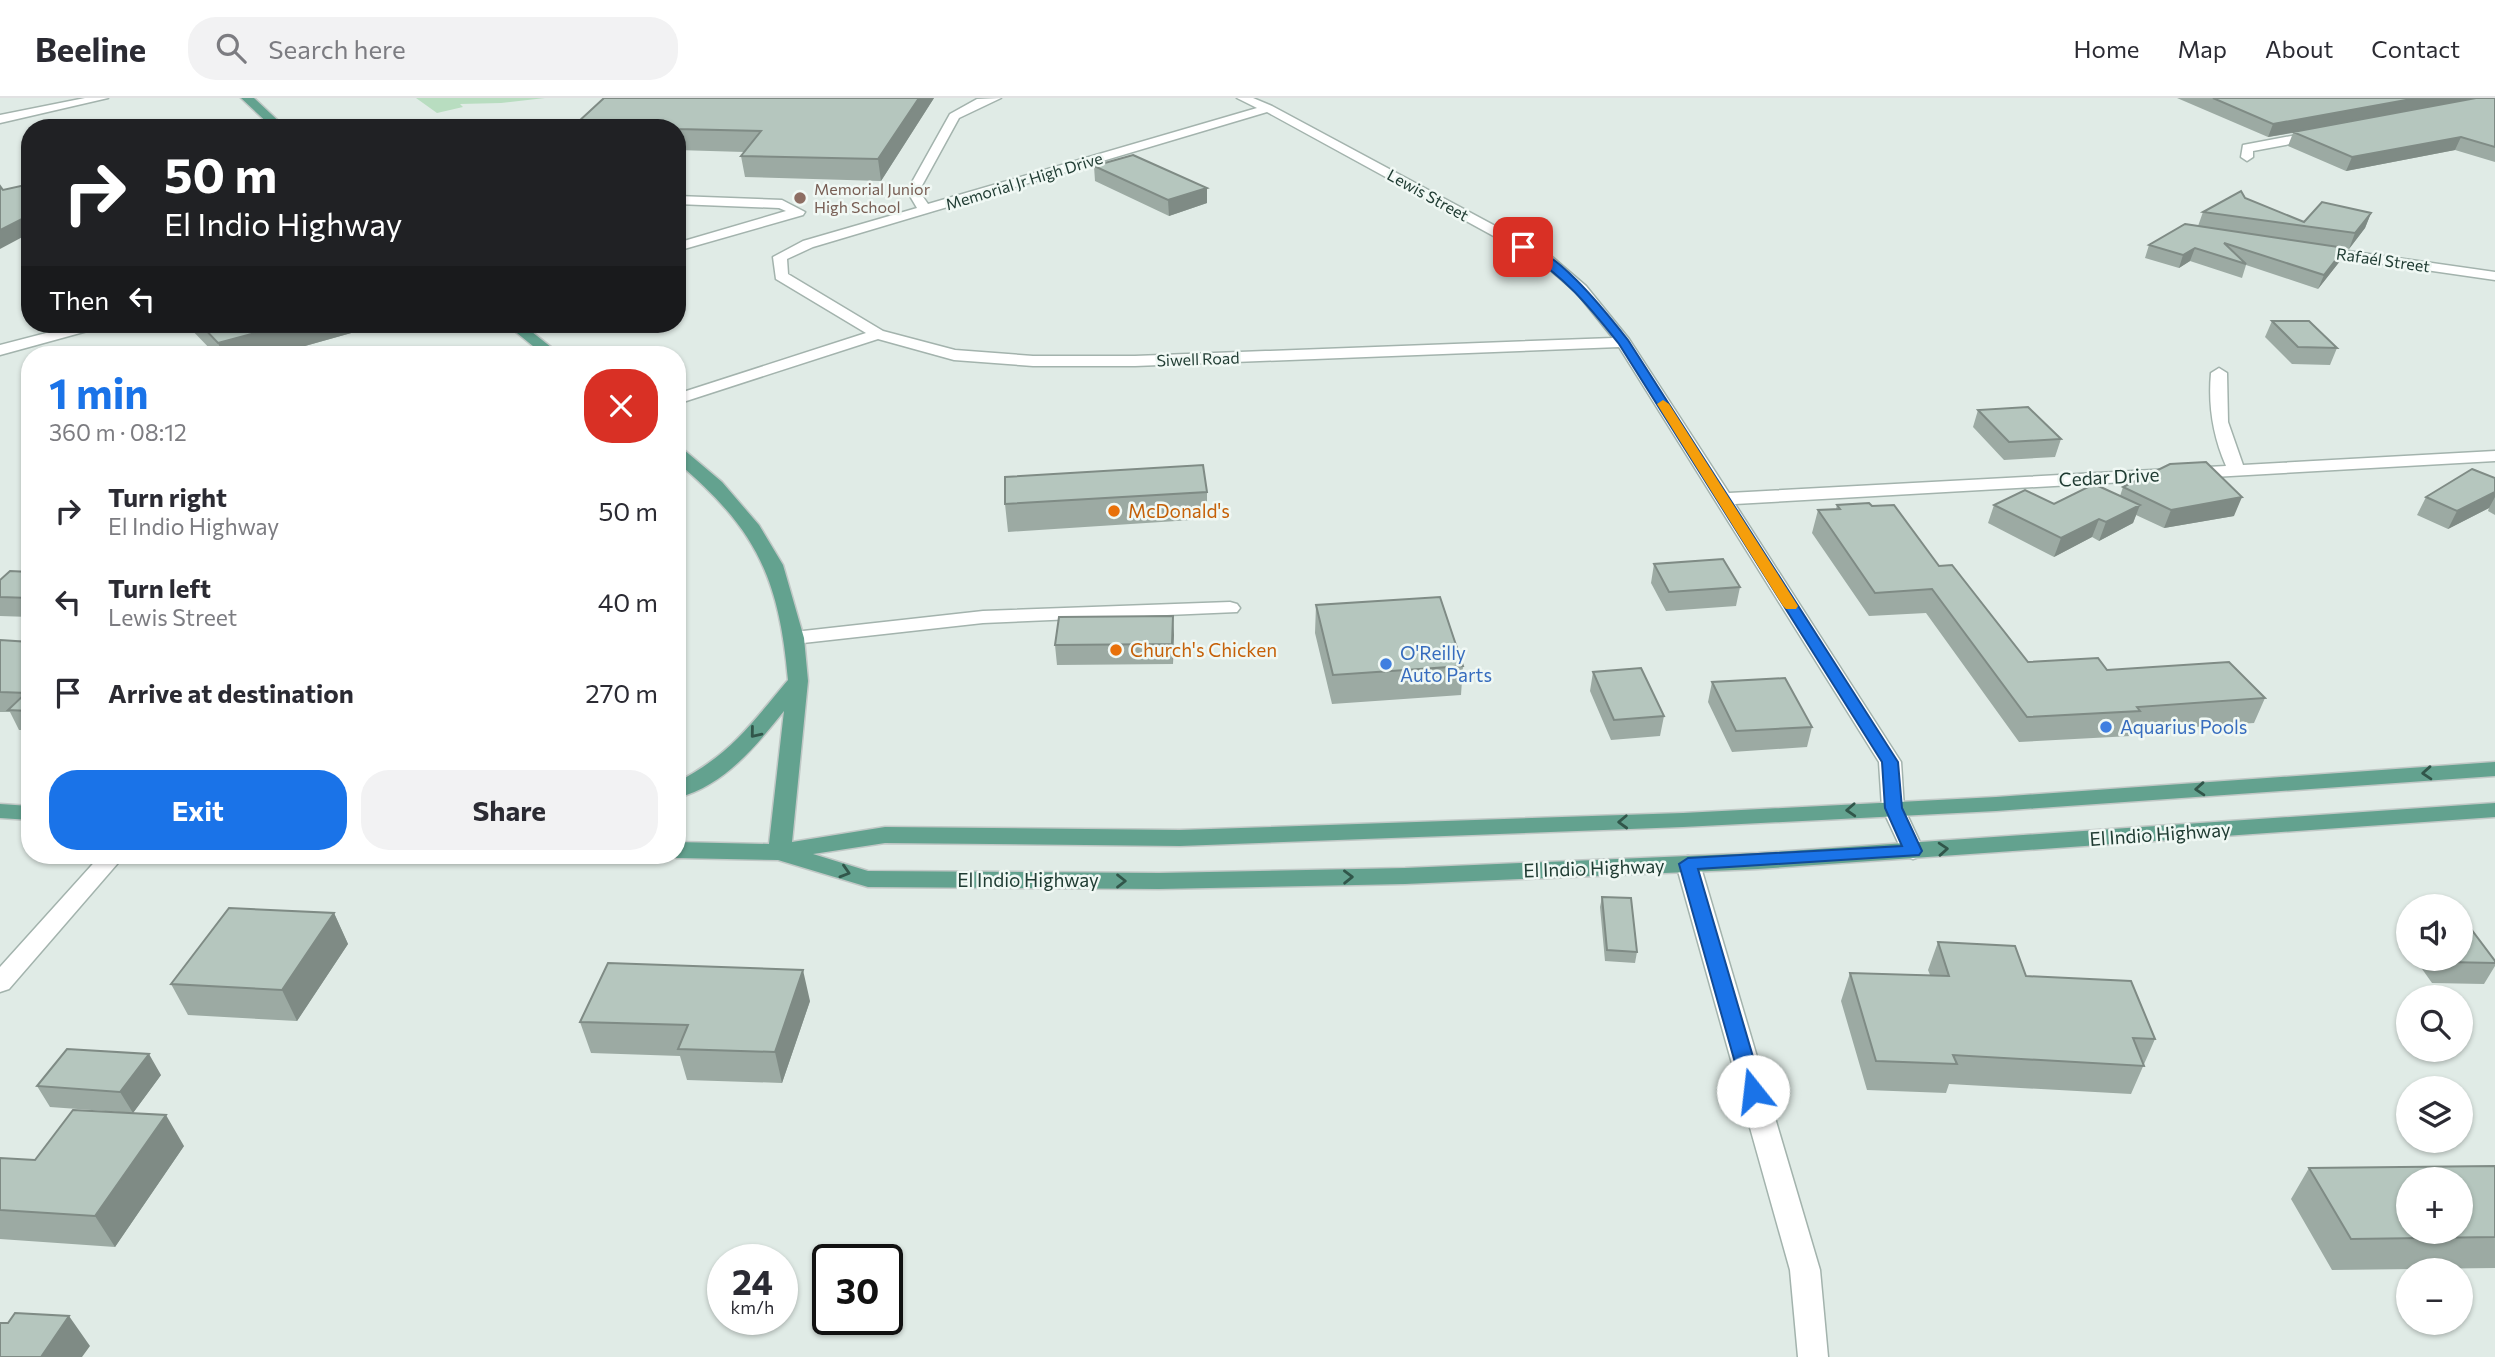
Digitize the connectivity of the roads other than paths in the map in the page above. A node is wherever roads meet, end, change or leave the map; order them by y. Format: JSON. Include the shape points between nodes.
{"nodes":[{"id":1,"x":102,"y":98,"type":"edge"},
{"id":2,"x":247,"y":98,"type":"edge"},
{"id":3,"x":995,"y":98,"type":"edge"},
{"id":4,"x":1242,"y":98,"type":"edge"},
{"id":5,"x":1268,"y":108,"type":"junction"},
{"id":6,"x":0,"y":119,"type":"edge"},
{"id":7,"x":270,"y":119,"type":"edge"},
{"id":8,"x":2325,"y":133,"type":"edge"},
{"id":9,"x":2247,"y":157,"type":"dead end"},
{"id":10,"x":686,"y":200,"type":"edge"},
{"id":11,"x":926,"y":211,"type":"junction"},
{"id":12,"x":686,"y":244,"type":"edge"},
{"id":13,"x":2300,"y":248,"type":"edge"},
{"id":14,"x":2495,"y":276,"type":"edge"},
{"id":15,"x":790,"y":281,"type":"joint"},
{"id":16,"x":63,"y":333,"type":"edge"},
{"id":17,"x":525,"y":333,"type":"edge"},
{"id":18,"x":878,"y":334,"type":"junction"},
{"id":19,"x":1624,"y":342,"type":"junction"},
{"id":20,"x":541,"y":346,"type":"edge"},
{"id":21,"x":0,"y":350,"type":"edge"},
{"id":22,"x":2219,"y":373,"type":"dead end"},
{"id":23,"x":686,"y":395,"type":"edge"},
{"id":24,"x":2495,"y":456,"type":"edge"},
{"id":25,"x":686,"y":461,"type":"edge"},
{"id":26,"x":2236,"y":469,"type":"junction"},
{"id":27,"x":1723,"y":499,"type":"junction"},
{"id":28,"x":1230,"y":608,"type":"dead end"},
{"id":29,"x":794,"y":638,"type":"junction"},
{"id":30,"x":798,"y":681,"type":"junction"},
{"id":31,"x":2495,"y":769,"type":"edge"},
{"id":32,"x":686,"y":786,"type":"edge"},
{"id":33,"x":1893,"y":808,"type":"junction"},
{"id":34,"x":2495,"y":810,"type":"edge"},
{"id":35,"x":0,"y":811,"type":"edge"},
{"id":36,"x":21,"y":812,"type":"edge"},
{"id":37,"x":686,"y":850,"type":"edge"},
{"id":38,"x":1913,"y":851,"type":"junction"},
{"id":39,"x":780,"y":852,"type":"junction"},
{"id":40,"x":106,"y":864,"type":"edge"},
{"id":41,"x":1688,"y":864,"type":"junction"},
{"id":42,"x":0,"y":983,"type":"edge"},
{"id":43,"x":1813,"y":1357,"type":"edge"}],
"edges":[{"from":1,"to":6,"type":"street"},
{"from":2,"to":7,"type":"main road"},
{"from":3,"to":11,"type":"street","via":[[954,116],[913,191]]},
{"from":4,"to":5,"type":"street","name":"Lewis Street"},
{"from":5,"to":11,"type":"street","name":"Memorial Jr High Drive"},
{"from":5,"to":19,"type":"street","name":"Lewis Street","via":[[1546,260],[1581,289]]},
{"from":8,"to":9,"type":"street","via":[[2246,148]]},
{"from":10,"to":12,"type":"street","via":[[782,204],[798,212]]},
{"from":11,"to":15,"type":"street","name":"Memorial Jr High Drive","via":[[807,244],[780,257],[782,276]]},
{"from":13,"to":14,"type":"street","name":"Rafaél Street"},
{"from":15,"to":18,"type":"street","name":"Siwell Road"},
{"from":16,"to":21,"type":"street"},
{"from":17,"to":20,"type":"main road"},
{"from":18,"to":19,"type":"street","name":"Siwell Road","via":[[954,355],[1033,361]]},
{"from":18,"to":23,"type":"street"},
{"from":19,"to":27,"type":"street","name":"Lewis Street"},
{"from":22,"to":26,"type":"street","via":[[2216,396],[2221,431]]},
{"from":24,"to":26,"type":"street","name":"Cedar Drive"},
{"from":25,"to":29,"type":"main road","via":[[750,525],[774,565]]},
{"from":26,"to":27,"type":"street","name":"Cedar Drive"},
{"from":27,"to":33,"type":"street","name":"Lewis Street","via":[[1890,762]]},
{"from":28,"to":29,"type":"street","via":[[983,617]]},
{"from":29,"to":30,"type":"main road"},
{"from":30,"to":32,"type":"main road","one_way":true,"via":[[742,749]]},
{"from":30,"to":39,"type":"main road"},
{"from":31,"to":33,"type":"main road","name":"El Indio Highway","one_way":true},
{"from":33,"to":38,"type":"street","name":"Lewis Street"},
{"from":33,"to":39,"type":"main road","name":"El Indio Highway","one_way":true,"via":[[1180,838],[885,835]]},
{"from":38,"to":34,"type":"main road","name":"El Indio Highway","one_way":true},
{"from":35,"to":36,"type":"main road"},
{"from":37,"to":39,"type":"main road","name":"El Indio Highway"},
{"from":38,"to":41,"type":"main road","name":"El Indio Highway"},
{"from":39,"to":41,"type":"main road","name":"El Indio Highway","one_way":true,"via":[[868,879],[1159,881]]},
{"from":40,"to":42,"type":"street"},
{"from":41,"to":43,"type":"street","via":[[1805,1270]]}]}
